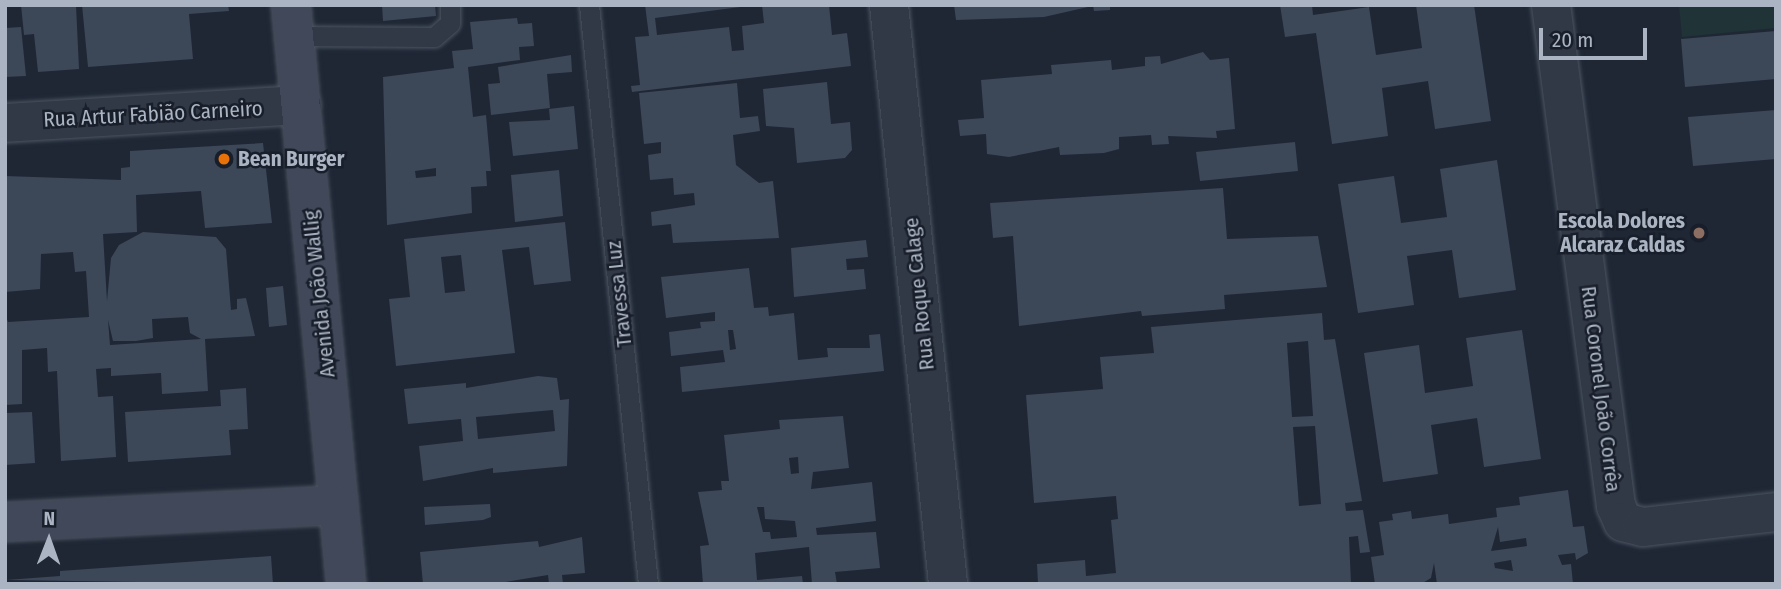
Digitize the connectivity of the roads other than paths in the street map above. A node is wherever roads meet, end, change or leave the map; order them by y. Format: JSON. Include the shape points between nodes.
{"nodes":[{"id":1,"x":450,"y":5,"type":"edge"},
{"id":2,"x":589,"y":5,"type":"edge"},
{"id":3,"x":890,"y":5,"type":"edge"},
{"id":4,"x":1551,"y":5,"type":"edge"},
{"id":5,"x":293,"y":21,"type":"edge"},
{"id":6,"x":301,"y":105,"type":"junction"},
{"id":7,"x":5,"y":123,"type":"edge"},
{"id":8,"x":339,"y":505,"type":"junction"},
{"id":9,"x":1776,"y":512,"type":"edge"},
{"id":10,"x":5,"y":522,"type":"edge"},
{"id":11,"x":346,"y":584,"type":"edge"},
{"id":12,"x":648,"y":584,"type":"edge"},
{"id":13,"x":948,"y":584,"type":"edge"}],
"edges":[{"from":1,"to":5,"type":"lane","via":[[450,23],[434,37]]},
{"from":2,"to":12,"type":"lane","name":"Travessa Luz"},
{"from":3,"to":13,"type":"street","name":"Rua Roque Calage"},
{"from":4,"to":9,"type":"street","name":"Rua Coronel João Corrêa","via":[[1616,506],[1623,522],[1643,527]]},
{"from":5,"to":6,"type":"main road","name":"Avenida João Wallig"},
{"from":6,"to":7,"type":"street","name":"Rua Artur Fabião Carneiro"},
{"from":6,"to":8,"type":"main road","name":"Avenida João Wallig"},
{"from":8,"to":10,"type":"main road"},
{"from":8,"to":11,"type":"main road","name":"Avenida João Wallig"}]}
